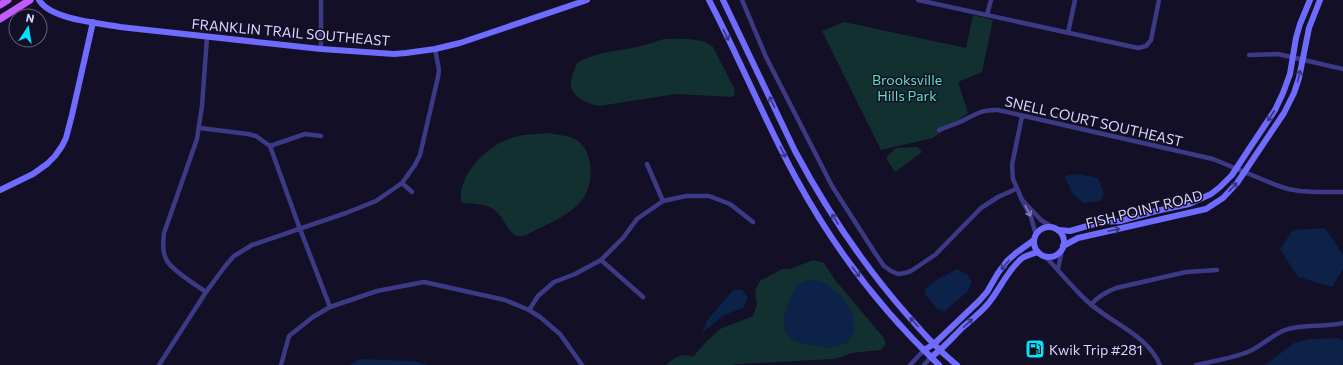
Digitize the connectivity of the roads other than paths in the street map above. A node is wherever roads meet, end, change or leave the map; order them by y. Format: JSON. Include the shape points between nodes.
{"nodes":[{"id":1,"x":8,"y":0,"type":"edge"},
{"id":2,"x":30,"y":0,"type":"edge"},
{"id":3,"x":39,"y":0,"type":"edge"},
{"id":4,"x":321,"y":0,"type":"edge"},
{"id":5,"x":587,"y":0,"type":"edge"},
{"id":6,"x":710,"y":0,"type":"edge"},
{"id":7,"x":723,"y":0,"type":"edge"},
{"id":8,"x":742,"y":0,"type":"edge"},
{"id":9,"x":918,"y":0,"type":"edge"},
{"id":10,"x":991,"y":0,"type":"edge"},
{"id":11,"x":1075,"y":0,"type":"edge"},
{"id":12,"x":1159,"y":0,"type":"edge"},
{"id":13,"x":1310,"y":0,"type":"edge"},
{"id":14,"x":1320,"y":0,"type":"edge"},
{"id":15,"x":0,"y":5,"type":"edge"},
{"id":16,"x":988,"y":15,"type":"junction"},
{"id":17,"x":0,"y":19,"type":"edge"},
{"id":18,"x":93,"y":22,"type":"junction"},
{"id":19,"x":1068,"y":33,"type":"junction"},
{"id":20,"x":207,"y":37,"type":"junction"},
{"id":21,"x":321,"y":49,"type":"junction"},
{"id":22,"x":435,"y":49,"type":"junction"},
{"id":23,"x":1249,"y":55,"type":"dead end"},
{"id":24,"x":1293,"y":57,"type":"junction"},
{"id":25,"x":1302,"y":59,"type":"junction"},
{"id":26,"x":1343,"y":69,"type":"edge"},
{"id":27,"x":1022,"y":116,"type":"junction"},
{"id":28,"x":200,"y":128,"type":"junction"},
{"id":29,"x":939,"y":130,"type":"dead end"},
{"id":30,"x":321,"y":136,"type":"dead end"},
{"id":31,"x":270,"y":146,"type":"junction"},
{"id":32,"x":647,"y":164,"type":"dead end"},
{"id":33,"x":1236,"y":168,"type":"junction"},
{"id":34,"x":1245,"y":171,"type":"junction"},
{"id":35,"x":402,"y":183,"type":"junction"},
{"id":36,"x":1016,"y":188,"type":"junction"},
{"id":37,"x":0,"y":190,"type":"edge"},
{"id":38,"x":412,"y":192,"type":"dead end"},
{"id":39,"x":1343,"y":192,"type":"edge"},
{"id":40,"x":1022,"y":200,"type":"junction"},
{"id":41,"x":663,"y":201,"type":"junction"},
{"id":42,"x":753,"y":222,"type":"dead end"},
{"id":43,"x":1055,"y":228,"type":"junction"},
{"id":44,"x":300,"y":229,"type":"junction"},
{"id":45,"x":1035,"y":237,"type":"junction"},
{"id":46,"x":1063,"y":248,"type":"junction"},
{"id":47,"x":1038,"y":252,"type":"junction"},
{"id":48,"x":1045,"y":256,"type":"junction"},
{"id":49,"x":601,"y":260,"type":"junction"},
{"id":50,"x":1058,"y":269,"type":"junction"},
{"id":51,"x":1217,"y":270,"type":"dead end"},
{"id":52,"x":206,"y":292,"type":"junction"},
{"id":53,"x":643,"y":297,"type":"dead end"},
{"id":54,"x":1091,"y":305,"type":"junction"},
{"id":55,"x":330,"y":307,"type":"junction"},
{"id":56,"x":529,"y":310,"type":"junction"},
{"id":57,"x":1343,"y":323,"type":"edge"},
{"id":58,"x":934,"y":344,"type":"junction"},
{"id":59,"x":924,"y":350,"type":"junction"},
{"id":60,"x":941,"y":351,"type":"junction"},
{"id":61,"x":931,"y":358,"type":"junction"},
{"id":62,"x":159,"y":365,"type":"edge"},
{"id":63,"x":280,"y":365,"type":"edge"},
{"id":64,"x":582,"y":365,"type":"edge"},
{"id":65,"x":910,"y":365,"type":"edge"},
{"id":66,"x":924,"y":365,"type":"edge"},
{"id":67,"x":939,"y":365,"type":"edge"},
{"id":68,"x":957,"y":365,"type":"edge"},
{"id":69,"x":1160,"y":365,"type":"edge"},
{"id":70,"x":1196,"y":365,"type":"edge"}],
"edges":[{"from":1,"to":15,"type":"main road"},
{"from":2,"to":17,"type":"main road"},
{"from":3,"to":18,"type":"street","name":"FRANKLIN TRAIL SOUTHEAST","via":[[56,14]]},
{"from":4,"to":21,"type":"street"},
{"from":5,"to":22,"type":"street","name":"FRANKLIN TRAIL SOUTHEAST"},
{"from":6,"to":59,"type":"street","one_way":true,"via":[[785,157],[811,204],[863,281]]},
{"from":58,"to":7,"type":"street","one_way":true,"via":[[880,283],[834,219],[795,151]]},
{"from":8,"to":36,"type":"street","via":[[766,57],[832,186],[884,266],[891,271],[898,274],[911,271],[935,255],[981,208]]},
{"from":9,"to":16,"type":"street"},
{"from":10,"to":16,"type":"street"},
{"from":11,"to":19,"type":"street"},
{"from":12,"to":19,"type":"street","via":[[1150,40],[1142,48]]},
{"from":13,"to":24,"type":"street","name":"FISH POINT ROAD","via":[[1300,24]]},
{"from":14,"to":25,"type":"street","name":"FISH POINT ROAD","via":[[1309,28]]},
{"from":16,"to":19,"type":"street"},
{"from":18,"to":20,"type":"street","name":"FRANKLIN TRAIL SOUTHEAST"},
{"from":18,"to":37,"type":"street","via":[[72,115],[62,146],[48,164]]},
{"from":20,"to":21,"type":"street","name":"FRANKLIN TRAIL SOUTHEAST"},
{"from":20,"to":28,"type":"street"},
{"from":21,"to":22,"type":"street","name":"FRANKLIN TRAIL SOUTHEAST","via":[[394,54]]},
{"from":22,"to":35,"type":"street","via":[[439,70],[420,155]]},
{"from":23,"to":24,"type":"street","via":[[1278,54]]},
{"from":24,"to":25,"type":"street"},
{"from":24,"to":33,"type":"street","name":"FISH POINT ROAD","one_way":true,"via":[[1290,74],[1280,98]]},
{"from":25,"to":26,"type":"street"},
{"from":34,"to":25,"type":"street","name":"FISH POINT ROAD","one_way":true,"via":[[1284,113],[1294,93]]},
{"from":27,"to":29,"type":"street","name":"SNELL COURT SOUTHEAST","via":[[998,110],[981,111]]},
{"from":27,"to":33,"type":"street","name":"SNELL COURT SOUTHEAST","via":[[1213,159]]},
{"from":27,"to":36,"type":"street","via":[[1012,165]]},
{"from":28,"to":31,"type":"street","via":[[256,136]]},
{"from":28,"to":52,"type":"street","via":[[164,233],[163,245],[167,261]]},
{"from":30,"to":31,"type":"street","via":[[305,134]]},
{"from":31,"to":44,"type":"street"},
{"from":32,"to":41,"type":"street"},
{"from":33,"to":34,"type":"street","name":"SNELL COURT SOUTHEAST"},
{"from":33,"to":43,"type":"street","name":"FISH POINT ROAD","via":[[1211,194],[1189,204],[1070,231]]},
{"from":34,"to":39,"type":"street","name":"SNELL COURT SOUTHEAST","via":[[1276,185],[1300,191]]},
{"from":46,"to":34,"type":"street","name":"FISH POINT ROAD","one_way":true,"via":[[1078,238],[1206,209],[1223,198]]},
{"from":35,"to":38,"type":"street"},
{"from":35,"to":44,"type":"street","via":[[366,206]]},
{"from":36,"to":40,"type":"street"},
{"from":40,"to":43,"type":"street","via":[[1041,220]]},
{"from":40,"to":45,"type":"street","one_way":true,"via":[[1031,217]]},
{"from":41,"to":42,"type":"street","via":[[686,196],[709,196],[730,204]]},
{"from":41,"to":49,"type":"street","via":[[637,219],[623,238]]},
{"from":43,"to":45,"type":"street","via":[[1043,228]]},
{"from":43,"to":46,"type":"street","via":[[1063,237]]},
{"from":44,"to":52,"type":"street","via":[[252,245],[234,256]]},
{"from":44,"to":55,"type":"street"},
{"from":45,"to":47,"type":"street","via":[[1034,244]]},
{"from":45,"to":58,"type":"street","one_way":true,"via":[[1007,261],[983,297]]},
{"from":46,"to":48,"type":"street","via":[[1060,253]]},
{"from":46,"to":50,"type":"street"},
{"from":47,"to":48,"type":"street"},
{"from":60,"to":47,"type":"street","one_way":true,"via":[[994,297],[1008,274],[1022,258]]},
{"from":48,"to":50,"type":"street"},
{"from":49,"to":53,"type":"street"},
{"from":49,"to":56,"type":"street","via":[[554,282],[538,296]]},
{"from":50,"to":54,"type":"street"},
{"from":51,"to":54,"type":"street","via":[[1186,272],[1116,288],[1107,291]]},
{"from":52,"to":62,"type":"street"},
{"from":54,"to":69,"type":"street","via":[[1147,346]]},
{"from":55,"to":56,"type":"street","via":[[377,291],[424,282],[505,300]]},
{"from":55,"to":63,"type":"street","via":[[312,317],[289,336]]},
{"from":56,"to":64,"type":"street","via":[[560,334]]},
{"from":57,"to":70,"type":"street","via":[[1332,326],[1299,326],[1274,335],[1250,351]]},
{"from":58,"to":59,"type":"street"},
{"from":58,"to":60,"type":"street"},
{"from":59,"to":61,"type":"street"},
{"from":59,"to":65,"type":"street"},
{"from":60,"to":61,"type":"street"},
{"from":60,"to":68,"type":"street"},
{"from":61,"to":66,"type":"street"},
{"from":61,"to":67,"type":"street"}]}
